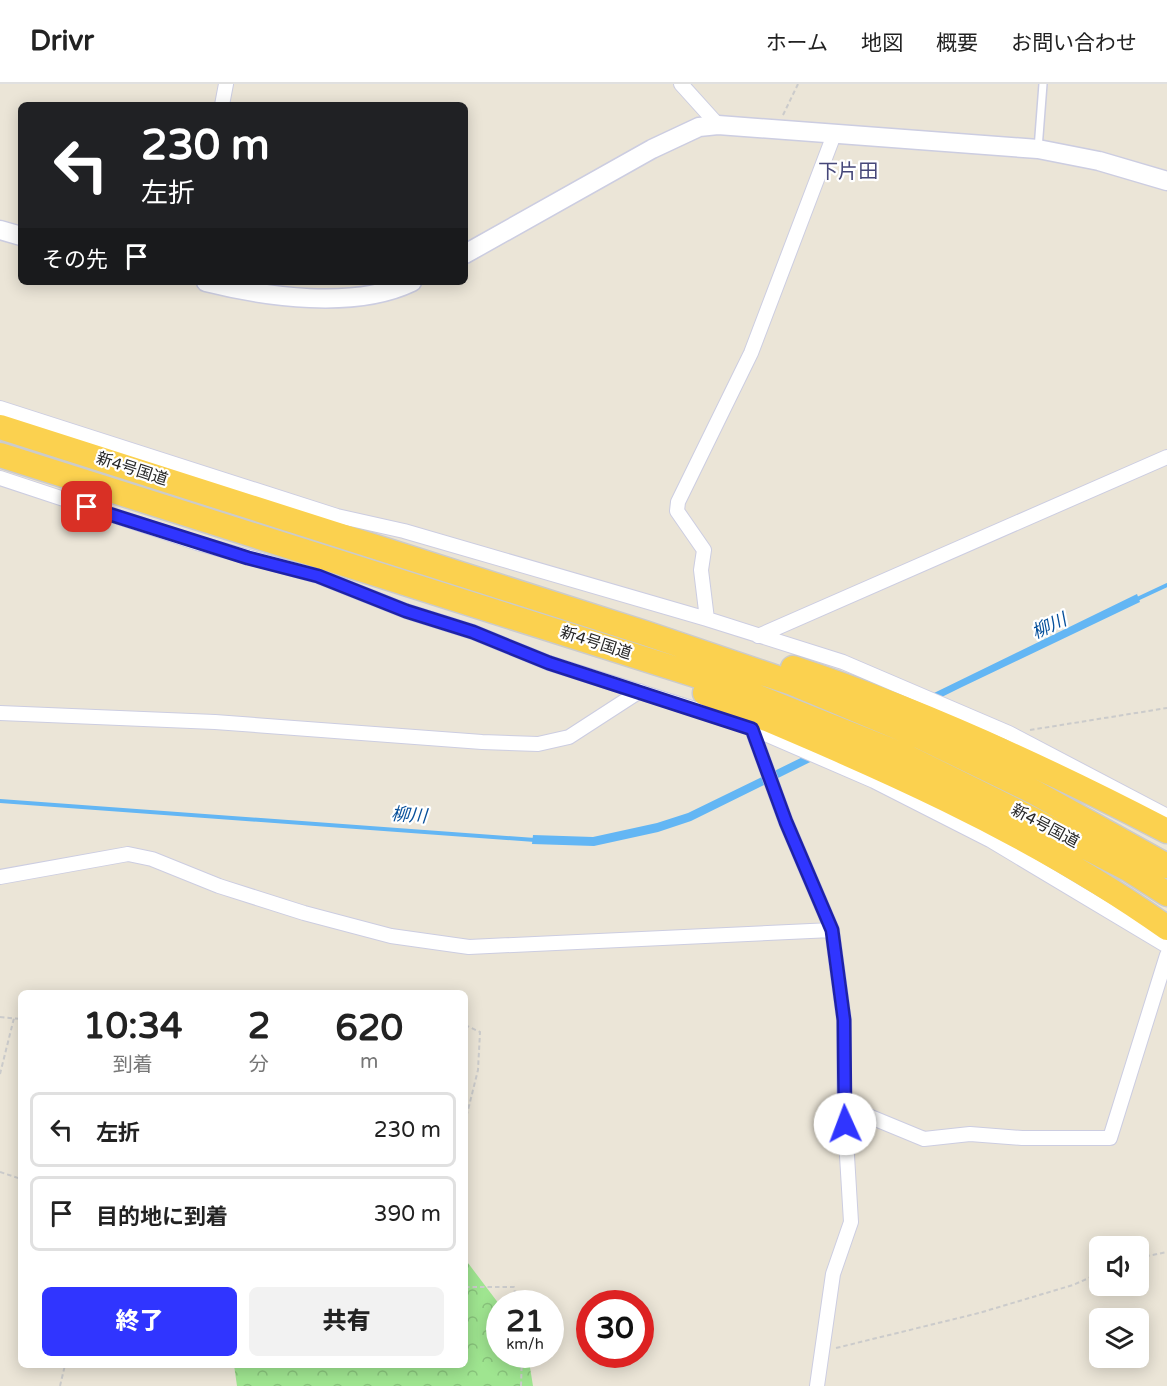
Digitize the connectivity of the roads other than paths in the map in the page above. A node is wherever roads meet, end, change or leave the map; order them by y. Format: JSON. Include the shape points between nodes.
{"nodes":[{"id":1,"x":226,"y":84,"type":"edge"},
{"id":2,"x":681,"y":84,"type":"edge"},
{"id":3,"x":1043,"y":84,"type":"edge"},
{"id":4,"x":223,"y":102,"type":"edge"},
{"id":5,"x":718,"y":125,"type":"junction"},
{"id":6,"x":835,"y":132,"type":"junction"},
{"id":7,"x":1038,"y":149,"type":"junction"},
{"id":8,"x":1167,"y":181,"type":"edge"},
{"id":9,"x":0,"y":230,"type":"edge"},
{"id":10,"x":18,"y":235,"type":"edge"},
{"id":11,"x":468,"y":252,"type":"edge"},
{"id":12,"x":218,"y":285,"type":"edge"},
{"id":13,"x":401,"y":285,"type":"edge"},
{"id":14,"x":0,"y":408,"type":"edge"},
{"id":15,"x":0,"y":427,"type":"edge"},
{"id":16,"x":0,"y":455,"type":"edge"},
{"id":17,"x":1167,"y":457,"type":"edge"},
{"id":18,"x":0,"y":478,"type":"edge"},
{"id":19,"x":706,"y":619,"type":"junction"},
{"id":20,"x":645,"y":633,"type":"junction"},
{"id":21,"x":572,"y":636,"type":"junction"},
{"id":22,"x":758,"y":636,"type":"junction"},
{"id":23,"x":640,"y":691,"type":"junction"},
{"id":24,"x":0,"y":712,"type":"edge"},
{"id":25,"x":752,"y":729,"type":"junction"},
{"id":26,"x":1167,"y":816,"type":"edge"},
{"id":27,"x":1167,"y":831,"type":"edge"},
{"id":28,"x":1167,"y":866,"type":"edge"},
{"id":29,"x":0,"y":877,"type":"edge"},
{"id":30,"x":1167,"y":894,"type":"edge"},
{"id":31,"x":1167,"y":928,"type":"edge"},
{"id":32,"x":832,"y":930,"type":"junction"},
{"id":33,"x":1167,"y":946,"type":"edge"},
{"id":34,"x":1167,"y":955,"type":"edge"},
{"id":35,"x":844,"y":1106,"type":"junction"},
{"id":36,"x":817,"y":1386,"type":"edge"}],
"edges":[{"from":1,"to":4,"type":"street"},
{"from":2,"to":5,"type":"street"},
{"from":3,"to":7,"type":"lane"},
{"from":5,"to":6,"type":"street"},
{"from":5,"to":11,"type":"street","via":[[699,127],[652,149]]},
{"from":6,"to":7,"type":"street"},
{"from":6,"to":19,"type":"street","via":[[751,352],[678,502],[677,511],[704,550],[701,570]]},
{"from":7,"to":8,"type":"street","via":[[1099,161]]},
{"from":9,"to":10,"type":"street"},
{"from":12,"to":13,"type":"street","via":[[303,298],[364,295]]},
{"from":14,"to":19,"type":"street","via":[[337,516],[404,531]]},
{"from":15,"to":20,"type":"highway","name":"新4号国道"},
{"from":16,"to":21,"type":"highway","name":"新4号国道"},
{"from":17,"to":22,"type":"street"},
{"from":18,"to":23,"type":"street","via":[[196,543],[318,576],[549,663]]},
{"from":19,"to":22,"type":"street"},
{"from":20,"to":27,"type":"highway","via":[[732,648],[854,688],[1079,785]]},
{"from":20,"to":28,"type":"highway","name":"新4号国道","via":[[792,683],[921,737],[1034,792]]},
{"from":21,"to":30,"type":"highway","name":"新4号国道","via":[[733,687],[907,757],[1128,869]]},
{"from":21,"to":31,"type":"highway","via":[[900,777],[1020,837]]},
{"from":22,"to":26,"type":"street","via":[[843,662],[1009,733]]},
{"from":23,"to":24,"type":"street","via":[[569,737],[538,744]]},
{"from":23,"to":25,"type":"street"},
{"from":25,"to":32,"type":"street"},
{"from":25,"to":33,"type":"street","via":[[874,781],[990,840]]},
{"from":29,"to":32,"type":"street","via":[[128,854],[304,913],[391,936],[469,947]]},
{"from":32,"to":35,"type":"street","via":[[844,1020]]},
{"from":34,"to":35,"type":"street","via":[[1110,1138],[970,1134],[924,1138]]},
{"from":35,"to":36,"type":"street","via":[[851,1222],[833,1274]]}]}
